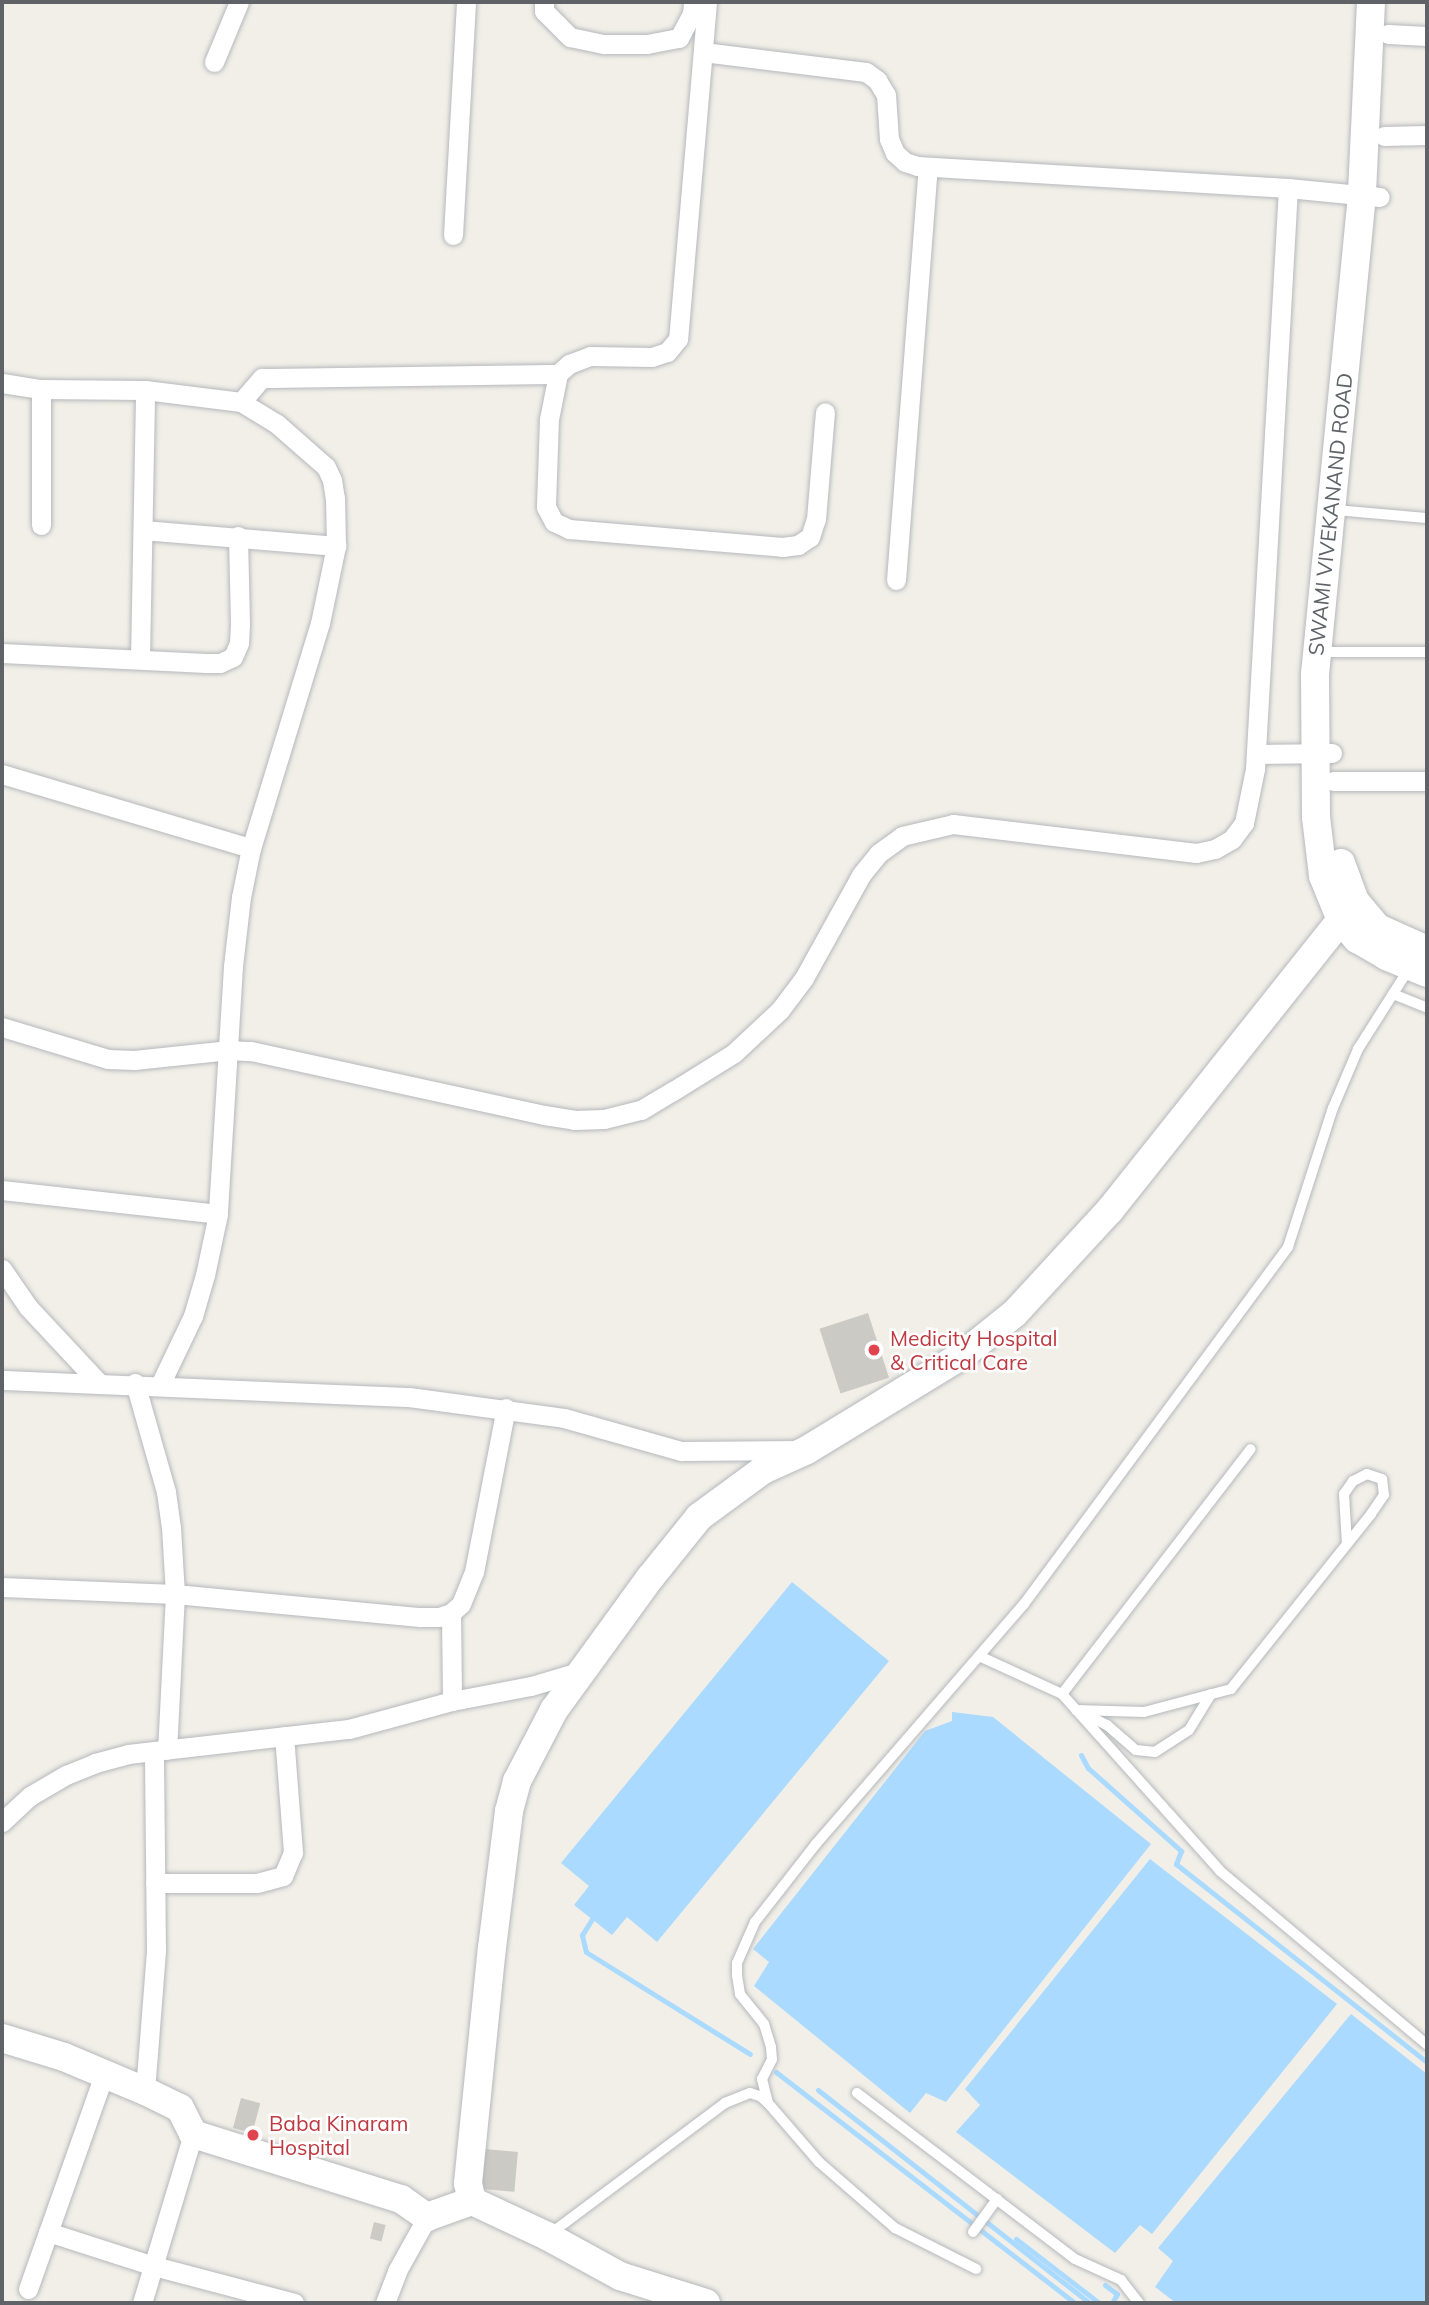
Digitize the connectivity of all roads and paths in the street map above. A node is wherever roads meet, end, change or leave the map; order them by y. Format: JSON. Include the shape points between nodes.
{"nodes":[{"id":1,"x":239,"y":2,"type":"edge"},
{"id":2,"x":466,"y":2,"type":"edge"},
{"id":3,"x":544,"y":2,"type":"edge"},
{"id":4,"x":693,"y":2,"type":"edge"},
{"id":5,"x":707,"y":2,"type":"edge"},
{"id":6,"x":1371,"y":2,"type":"edge"},
{"id":7,"x":1387,"y":2,"type":"edge"},
{"id":8,"x":1388,"y":34,"type":"junction"},
{"id":9,"x":1427,"y":36,"type":"edge"},
{"id":10,"x":703,"y":52,"type":"junction"},
{"id":11,"x":214,"y":62,"type":"dead end"},
{"id":12,"x":1427,"y":135,"type":"edge"},
{"id":13,"x":1384,"y":136,"type":"junction"},
{"id":14,"x":928,"y":167,"type":"junction"},
{"id":15,"x":1288,"y":188,"type":"junction"},
{"id":16,"x":1371,"y":196,"type":"junction"},
{"id":17,"x":453,"y":236,"type":"dead end"},
{"id":18,"x":558,"y":374,"type":"junction"},
{"id":19,"x":2,"y":383,"type":"edge"},
{"id":20,"x":41,"y":389,"type":"junction"},
{"id":21,"x":145,"y":390,"type":"junction"},
{"id":22,"x":241,"y":402,"type":"junction"},
{"id":23,"x":825,"y":412,"type":"dead end"},
{"id":24,"x":1339,"y":510,"type":"junction"},
{"id":25,"x":1427,"y":518,"type":"edge"},
{"id":26,"x":41,"y":525,"type":"dead end"},
{"id":27,"x":143,"y":530,"type":"junction"},
{"id":28,"x":238,"y":536,"type":"junction"},
{"id":29,"x":336,"y":546,"type":"junction"},
{"id":30,"x":896,"y":580,"type":"dead end"},
{"id":31,"x":1326,"y":652,"type":"junction"},
{"id":32,"x":1427,"y":652,"type":"edge"},
{"id":33,"x":2,"y":653,"type":"edge"},
{"id":34,"x":140,"y":658,"type":"junction"},
{"id":35,"x":1323,"y":752,"type":"junction"},
{"id":36,"x":1256,"y":754,"type":"junction"},
{"id":37,"x":2,"y":774,"type":"edge"},
{"id":38,"x":1333,"y":781,"type":"junction"},
{"id":39,"x":1427,"y":781,"type":"edge"},
{"id":40,"x":251,"y":848,"type":"junction"},
{"id":41,"x":1341,"y":920,"type":"junction"},
{"id":42,"x":1422,"y":963,"type":"edge"},
{"id":43,"x":1393,"y":994,"type":"junction"},
{"id":44,"x":1427,"y":1008,"type":"edge"},
{"id":45,"x":2,"y":1027,"type":"edge"},
{"id":46,"x":229,"y":1050,"type":"junction"},
{"id":47,"x":2,"y":1190,"type":"edge"},
{"id":48,"x":218,"y":1214,"type":"junction"},
{"id":49,"x":2,"y":1269,"type":"edge"},
{"id":50,"x":2,"y":1380,"type":"edge"},
{"id":51,"x":98,"y":1382,"type":"junction"},
{"id":52,"x":135,"y":1383,"type":"junction"},
{"id":53,"x":160,"y":1385,"type":"junction"},
{"id":54,"x":506,"y":1408,"type":"junction"},
{"id":55,"x":1251,"y":1449,"type":"dead end"},
{"id":56,"x":807,"y":1450,"type":"junction"},
{"id":57,"x":1347,"y":1544,"type":"junction"},
{"id":58,"x":2,"y":1587,"type":"edge"},
{"id":59,"x":176,"y":1594,"type":"junction"},
{"id":60,"x":452,"y":1613,"type":"junction"},
{"id":61,"x":979,"y":1656,"type":"junction"},
{"id":62,"x":585,"y":1670,"type":"junction"},
{"id":63,"x":1062,"y":1694,"type":"junction"},
{"id":64,"x":1211,"y":1694,"type":"junction"},
{"id":65,"x":452,"y":1701,"type":"junction"},
{"id":66,"x":1076,"y":1710,"type":"junction"},
{"id":67,"x":284,"y":1737,"type":"junction"},
{"id":68,"x":161,"y":1751,"type":"junction"},
{"id":69,"x":2,"y":1822,"type":"edge"},
{"id":70,"x":155,"y":1883,"type":"junction"},
{"id":71,"x":2,"y":2038,"type":"edge"},
{"id":72,"x":1427,"y":2045,"type":"edge"},
{"id":73,"x":104,"y":2074,"type":"junction"},
{"id":74,"x":145,"y":2091,"type":"junction"},
{"id":75,"x":857,"y":2093,"type":"dead end"},
{"id":76,"x":768,"y":2103,"type":"junction"},
{"id":77,"x":193,"y":2134,"type":"junction"},
{"id":78,"x":997,"y":2199,"type":"junction"},
{"id":79,"x":472,"y":2201,"type":"junction"},
{"id":80,"x":427,"y":2217,"type":"junction"},
{"id":81,"x":48,"y":2232,"type":"junction"},
{"id":82,"x":973,"y":2232,"type":"dead end"},
{"id":83,"x":547,"y":2236,"type":"junction"},
{"id":84,"x":154,"y":2266,"type":"junction"},
{"id":85,"x":976,"y":2269,"type":"dead end"},
{"id":86,"x":28,"y":2289,"type":"dead end"},
{"id":87,"x":620,"y":2290,"type":"edge"},
{"id":88,"x":142,"y":2303,"type":"edge"},
{"id":89,"x":295,"y":2303,"type":"edge"},
{"id":90,"x":385,"y":2303,"type":"edge"},
{"id":91,"x":706,"y":2303,"type":"edge"},
{"id":92,"x":1139,"y":2303,"type":"edge"}],
"edges":[{"from":1,"to":11,"type":"street"},
{"from":2,"to":17,"type":"street"},
{"from":3,"to":4,"type":"street","via":[[544,11],[570,37],[604,44],[679,38]]},
{"from":5,"to":10,"type":"street"},
{"from":6,"to":16,"type":"street","name":"SWAMI VIVEKANAND ROAD"},
{"from":7,"to":8,"type":"street","name":"SWAMI VIVEKANAND ROAD"},
{"from":8,"to":9,"type":"street"},
{"from":8,"to":13,"type":"street","name":"SWAMI VIVEKANAND ROAD"},
{"from":10,"to":14,"type":"street","via":[[866,72],[886,95],[888,139],[895,153],[905,162]]},
{"from":10,"to":18,"type":"street","via":[[678,339],[667,352],[652,357],[590,356]]},
{"from":12,"to":13,"type":"street"},
{"from":13,"to":16,"type":"street","name":"SWAMI VIVEKANAND ROAD"},
{"from":14,"to":15,"type":"street"},
{"from":14,"to":30,"type":"street"},
{"from":15,"to":16,"type":"street"},
{"from":15,"to":36,"type":"street"},
{"from":16,"to":24,"type":"street","name":"SWAMI VIVEKANAND ROAD"},
{"from":18,"to":22,"type":"street","via":[[262,378]]},
{"from":18,"to":23,"type":"street","via":[[549,419],[546,507],[554,522],[569,529],[799,545],[810,537],[816,519]]},
{"from":19,"to":20,"type":"street"},
{"from":20,"to":21,"type":"street"},
{"from":20,"to":26,"type":"street"},
{"from":21,"to":22,"type":"street"},
{"from":21,"to":27,"type":"street"},
{"from":22,"to":29,"type":"street","via":[[277,424],[326,467],[335,498]]},
{"from":24,"to":25,"type":"lane"},
{"from":24,"to":31,"type":"street","name":"SWAMI VIVEKANAND ROAD"},
{"from":27,"to":28,"type":"street"},
{"from":27,"to":34,"type":"street"},
{"from":28,"to":29,"type":"street"},
{"from":28,"to":34,"type":"street","via":[[240,624],[233,657],[220,663]]},
{"from":29,"to":40,"type":"street","via":[[320,623]]},
{"from":31,"to":32,"type":"lane"},
{"from":31,"to":35,"type":"street","name":"SWAMI VIVEKANAND ROAD"},
{"from":33,"to":34,"type":"street"},
{"from":35,"to":36,"type":"street"},
{"from":35,"to":38,"type":"street","name":"SWAMI VIVEKANAND ROAD"},
{"from":35,"to":41,"type":"street","name":"SWAMI VIVEKANAND ROAD","via":[[1316,817],[1323,876]]},
{"from":36,"to":46,"type":"street","via":[[1244,823],[1232,839],[1215,849],[1196,853],[953,824],[902,836],[879,853],[861,875],[804,978],[780,1010],[734,1053],[641,1110],[575,1120],[280,1056]]},
{"from":37,"to":40,"type":"street"},
{"from":38,"to":39,"type":"street"},
{"from":38,"to":42,"type":"street","name":"SWAMI VIVEKANAND ROAD","via":[[1342,872],[1355,901],[1378,928]]},
{"from":40,"to":46,"type":"street","via":[[236,932]]},
{"from":41,"to":42,"type":"street","name":"SWAMI VIVEKANAND ROAD","via":[[1357,939]]},
{"from":41,"to":56,"type":"street","via":[[1118,1200],[1015,1313],[964,1354]]},
{"from":42,"to":43,"type":"lane"},
{"from":43,"to":44,"type":"lane"},
{"from":43,"to":61,"type":"lane","via":[[1358,1049],[1338,1096],[1288,1247],[1024,1604]]},
{"from":45,"to":46,"type":"street","via":[[108,1059]]},
{"from":46,"to":48,"type":"street"},
{"from":47,"to":48,"type":"street"},
{"from":48,"to":53,"type":"street","via":[[193,1316]]},
{"from":49,"to":51,"type":"street","via":[[28,1307]]},
{"from":50,"to":51,"type":"street"},
{"from":51,"to":52,"type":"street"},
{"from":52,"to":53,"type":"street"},
{"from":52,"to":59,"type":"street","via":[[166,1492]]},
{"from":53,"to":54,"type":"street","via":[[409,1397]]},
{"from":54,"to":56,"type":"street","via":[[588,1423],[681,1451]]},
{"from":54,"to":60,"type":"street","via":[[474,1572],[461,1604]]},
{"from":55,"to":63,"type":"lane"},
{"from":56,"to":62,"type":"street","via":[[763,1470],[699,1517]]},
{"from":57,"to":57,"type":"lane","via":[[1384,1495],[1382,1479],[1367,1474],[1353,1481],[1344,1494]]},
{"from":57,"to":64,"type":"lane","via":[[1231,1689]]},
{"from":58,"to":59,"type":"street"},
{"from":59,"to":60,"type":"street","via":[[420,1617]]},
{"from":59,"to":68,"type":"street"},
{"from":60,"to":65,"type":"street"},
{"from":61,"to":63,"type":"lane"},
{"from":61,"to":76,"type":"lane","via":[[816,1844],[755,1922],[737,1964],[737,1975],[740,1994],[764,2024],[771,2047],[772,2059],[762,2079]]},
{"from":62,"to":65,"type":"street"},
{"from":62,"to":79,"type":"street","via":[[542,1731],[517,1782],[509,1811],[468,2183]]},
{"from":63,"to":66,"type":"lane"},
{"from":64,"to":66,"type":"lane","via":[[1144,1712]]},
{"from":64,"to":66,"type":"lane","via":[[1189,1730],[1154,1752],[1136,1750],[1107,1725]]},
{"from":65,"to":67,"type":"street","via":[[349,1729]]},
{"from":66,"to":72,"type":"lane","via":[[1220,1871]]},
{"from":67,"to":68,"type":"street"},
{"from":67,"to":70,"type":"street","via":[[293,1852],[283,1876],[257,1883]]},
{"from":68,"to":69,"type":"street","via":[[106,1760],[66,1774]]},
{"from":68,"to":70,"type":"street"},
{"from":70,"to":74,"type":"street","via":[[155,1995]]},
{"from":71,"to":73,"type":"street"},
{"from":73,"to":74,"type":"street"},
{"from":73,"to":81,"type":"street"},
{"from":74,"to":77,"type":"street","via":[[180,2108]]},
{"from":75,"to":78,"type":"lane"},
{"from":76,"to":83,"type":"lane","via":[[750,2094],[725,2103]]},
{"from":76,"to":85,"type":"lane","via":[[819,2162],[894,2228]]},
{"from":77,"to":80,"type":"street","via":[[401,2199]]},
{"from":77,"to":84,"type":"street"},
{"from":78,"to":82,"type":"lane"},
{"from":78,"to":92,"type":"lane","via":[[1075,2259],[1121,2280]]},
{"from":79,"to":80,"type":"street"},
{"from":79,"to":83,"type":"street"},
{"from":80,"to":90,"type":"street"},
{"from":81,"to":84,"type":"street"},
{"from":81,"to":86,"type":"street"},
{"from":83,"to":87,"type":"street"},
{"from":84,"to":88,"type":"street"},
{"from":84,"to":89,"type":"street"},
{"from":87,"to":91,"type":"street"}]}
